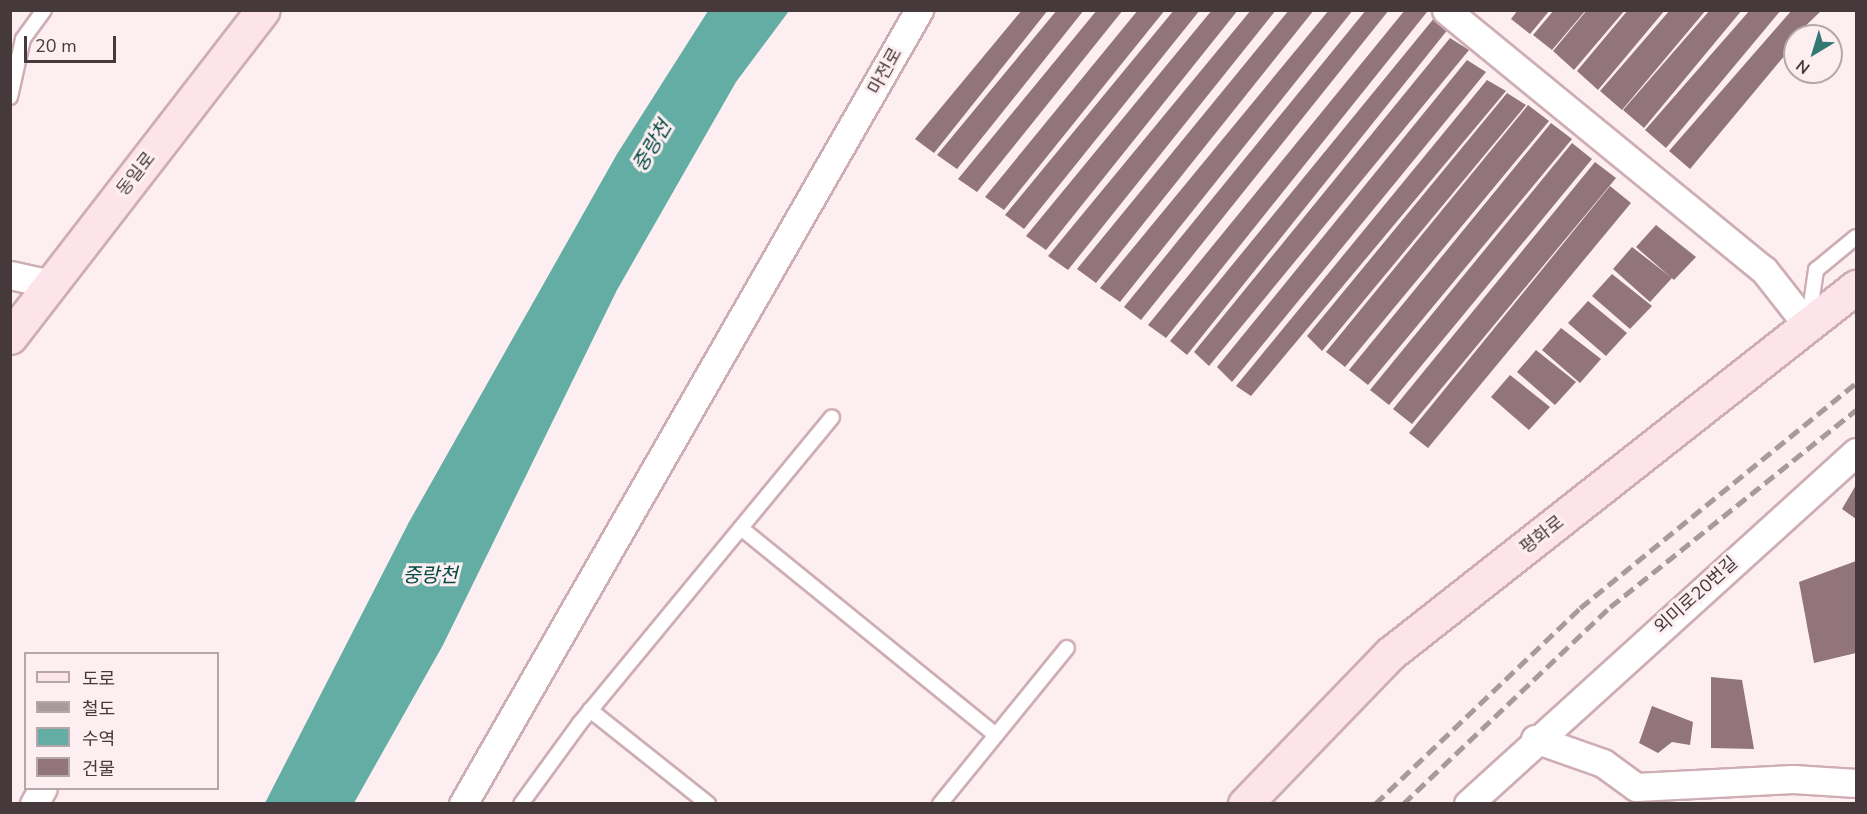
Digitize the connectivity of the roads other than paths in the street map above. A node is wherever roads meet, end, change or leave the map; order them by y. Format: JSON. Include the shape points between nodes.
{"nodes":[{"id":1,"x":44,"y":10,"type":"edge"},
{"id":2,"x":263,"y":10,"type":"edge"},
{"id":3,"x":919,"y":10,"type":"edge"},
{"id":4,"x":1446,"y":10,"type":"edge"},
{"id":5,"x":10,"y":97,"type":"edge"},
{"id":6,"x":1857,"y":237,"type":"edge"},
{"id":7,"x":10,"y":275,"type":"edge"},
{"id":8,"x":51,"y":284,"type":"junction"},
{"id":9,"x":1857,"y":287,"type":"edge"},
{"id":10,"x":1808,"y":326,"type":"junction"},
{"id":11,"x":10,"y":337,"type":"edge"},
{"id":12,"x":832,"y":417,"type":"dead end"},
{"id":13,"x":1857,"y":452,"type":"edge"},
{"id":14,"x":741,"y":528,"type":"junction"},
{"id":15,"x":1067,"y":648,"type":"dead end"},
{"id":16,"x":590,"y":711,"type":"junction"},
{"id":17,"x":996,"y":735,"type":"junction"},
{"id":18,"x":1535,"y":739,"type":"junction"},
{"id":19,"x":1857,"y":783,"type":"edge"},
{"id":20,"x":42,"y":790,"type":"edge"},
{"id":21,"x":33,"y":804,"type":"edge"},
{"id":22,"x":463,"y":804,"type":"edge"},
{"id":23,"x":521,"y":804,"type":"edge"},
{"id":24,"x":708,"y":804,"type":"edge"},
{"id":25,"x":940,"y":804,"type":"edge"},
{"id":26,"x":1245,"y":804,"type":"edge"},
{"id":27,"x":1468,"y":804,"type":"edge"}],
"edges":[{"from":1,"to":5,"type":"lane","via":[[23,39]]},
{"from":2,"to":8,"type":"main road","name":"동일로"},
{"from":3,"to":22,"type":"street","name":"마전로","via":[[852,131],[717,354]]},
{"from":4,"to":10,"type":"street","via":[[1764,270]]},
{"from":6,"to":10,"type":"lane","via":[[1816,270]]},
{"from":7,"to":8,"type":"street"},
{"from":8,"to":11,"type":"main road","name":"동일로"},
{"from":9,"to":10,"type":"main road","name":"평화로"},
{"from":10,"to":26,"type":"main road","name":"평화로","via":[[1391,653]]},
{"from":12,"to":14,"type":"lane"},
{"from":13,"to":18,"type":"street","name":"외미로20번길"},
{"from":14,"to":16,"type":"lane"},
{"from":14,"to":17,"type":"lane"},
{"from":15,"to":17,"type":"lane"},
{"from":16,"to":23,"type":"lane"},
{"from":16,"to":24,"type":"lane"},
{"from":17,"to":25,"type":"lane"},
{"from":18,"to":19,"type":"street","via":[[1603,763],[1636,787],[1793,779]]},
{"from":18,"to":27,"type":"street","name":"외미로20번길"},
{"from":20,"to":21,"type":"street"}]}
